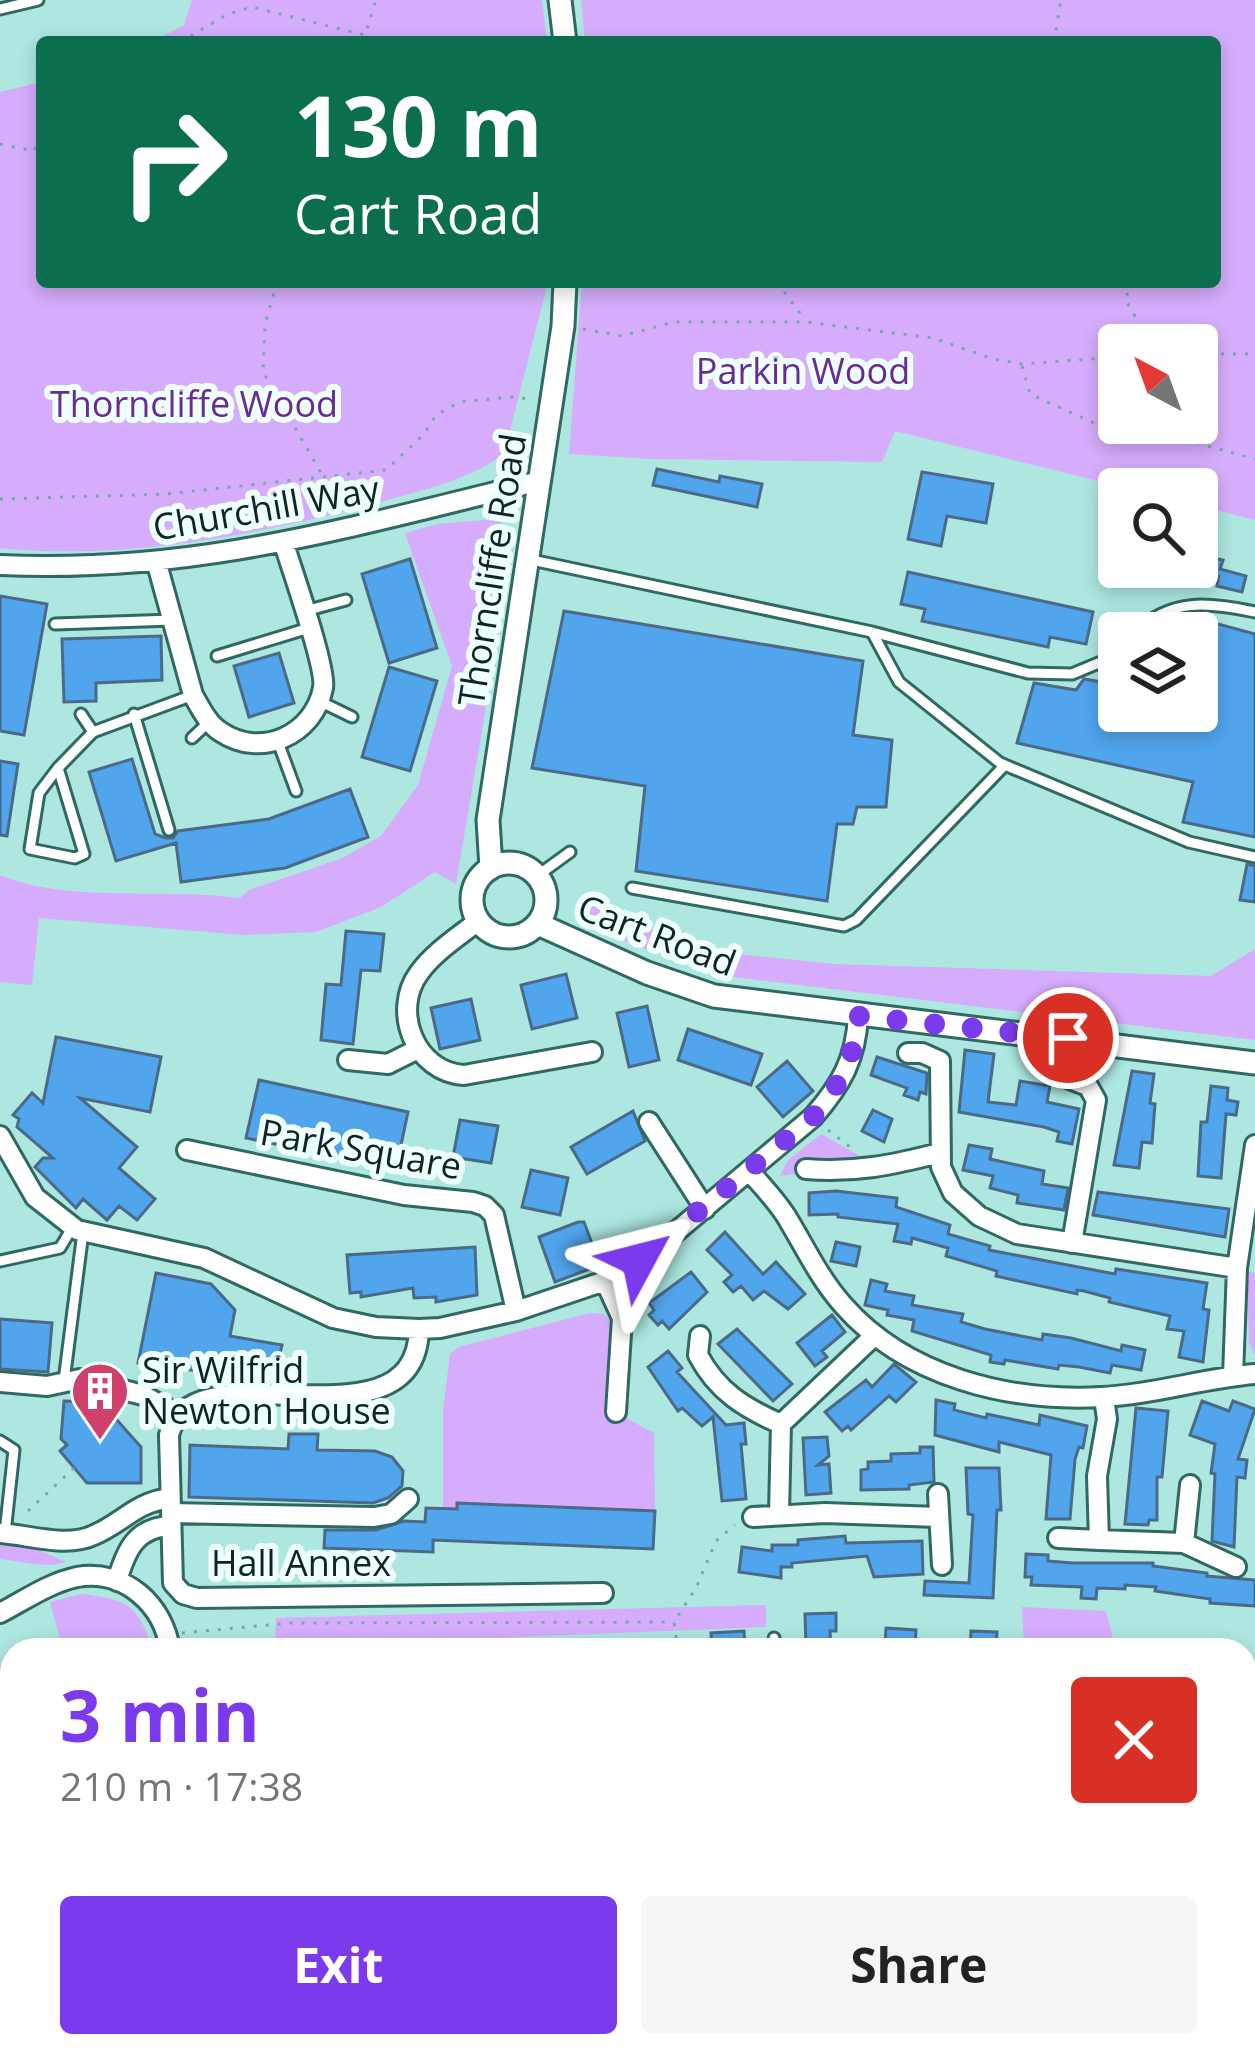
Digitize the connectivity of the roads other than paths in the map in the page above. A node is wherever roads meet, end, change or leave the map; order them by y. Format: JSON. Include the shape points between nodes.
{"nodes":[{"id":1,"x":38,"y":0,"type":"edge"},
{"id":2,"x":560,"y":0,"type":"edge"},
{"id":3,"x":0,"y":9,"type":"edge"},
{"id":4,"x":564,"y":36,"type":"edge"},
{"id":5,"x":565,"y":288,"type":"edge"},
{"id":6,"x":540,"y":481,"type":"junction"},
{"id":7,"x":284,"y":544,"type":"junction"},
{"id":8,"x":527,"y":559,"type":"junction"},
{"id":9,"x":157,"y":563,"type":"junction"},
{"id":10,"x":0,"y":565,"type":"edge"},
{"id":11,"x":346,"y":600,"type":"dead end"},
{"id":12,"x":1163,"y":612,"type":"edge"},
{"id":13,"x":1255,"y":612,"type":"edge"},
{"id":14,"x":173,"y":620,"type":"junction"},
{"id":15,"x":306,"y":620,"type":"junction"},
{"id":16,"x":55,"y":624,"type":"dead end"},
{"id":17,"x":872,"y":632,"type":"junction"},
{"id":18,"x":217,"y":656,"type":"dead end"},
{"id":19,"x":1098,"y":660,"type":"edge"},
{"id":20,"x":193,"y":695,"type":"junction"},
{"id":21,"x":319,"y":701,"type":"junction"},
{"id":22,"x":81,"y":714,"type":"dead end"},
{"id":23,"x":134,"y":715,"type":"junction"},
{"id":24,"x":352,"y":717,"type":"dead end"},
{"id":25,"x":209,"y":722,"type":"junction"},
{"id":26,"x":92,"y":732,"type":"junction"},
{"id":27,"x":192,"y":738,"type":"dead end"},
{"id":28,"x":278,"y":742,"type":"junction"},
{"id":29,"x":1005,"y":765,"type":"junction"},
{"id":30,"x":58,"y":768,"type":"junction"},
{"id":31,"x":296,"y":791,"type":"dead end"},
{"id":32,"x":169,"y":830,"type":"dead end"},
{"id":33,"x":570,"y":852,"type":"dead end"},
{"id":34,"x":1255,"y":857,"type":"edge"},
{"id":35,"x":490,"y":868,"type":"junction"},
{"id":36,"x":537,"y":876,"type":"junction"},
{"id":37,"x":632,"y":888,"type":"dead end"},
{"id":38,"x":478,"y":922,"type":"junction"},
{"id":39,"x":538,"y":923,"type":"junction"},
{"id":40,"x":858,"y":1016,"type":"junction"},
{"id":41,"x":418,"y":1049,"type":"junction"},
{"id":42,"x":592,"y":1052,"type":"dead end"},
{"id":43,"x":908,"y":1053,"type":"dead end"},
{"id":44,"x":347,"y":1060,"type":"dead end"},
{"id":45,"x":1255,"y":1063,"type":"edge"},
{"id":46,"x":1052,"y":1072,"type":"dead end"},
{"id":47,"x":650,"y":1122,"type":"dead end"},
{"id":48,"x":0,"y":1136,"type":"edge"},
{"id":49,"x":1255,"y":1145,"type":"edge"},
{"id":50,"x":188,"y":1150,"type":"dead end"},
{"id":51,"x":939,"y":1153,"type":"junction"},
{"id":52,"x":806,"y":1168,"type":"dead end"},
{"id":53,"x":1253,"y":1169,"type":"edge"},
{"id":54,"x":749,"y":1171,"type":"junction"},
{"id":55,"x":705,"y":1209,"type":"junction"},
{"id":56,"x":78,"y":1230,"type":"junction"},
{"id":57,"x":1072,"y":1244,"type":"junction"},
{"id":58,"x":0,"y":1261,"type":"edge"},
{"id":59,"x":1238,"y":1268,"type":"junction"},
{"id":60,"x":605,"y":1281,"type":"junction"},
{"id":61,"x":516,"y":1311,"type":"junction"},
{"id":62,"x":419,"y":1329,"type":"junction"},
{"id":63,"x":700,"y":1336,"type":"dead end"},
{"id":64,"x":874,"y":1336,"type":"junction"},
{"id":65,"x":1255,"y":1374,"type":"edge"},
{"id":66,"x":1233,"y":1376,"type":"junction"},
{"id":67,"x":0,"y":1382,"type":"edge"},
{"id":68,"x":64,"y":1382,"type":"junction"},
{"id":69,"x":1104,"y":1397,"type":"junction"},
{"id":70,"x":616,"y":1412,"type":"dead end"},
{"id":71,"x":178,"y":1415,"type":"junction"},
{"id":72,"x":781,"y":1424,"type":"junction"},
{"id":73,"x":0,"y":1442,"type":"edge"},
{"id":74,"x":1190,"y":1485,"type":"dead end"},
{"id":75,"x":938,"y":1494,"type":"dead end"},
{"id":76,"x":408,"y":1499,"type":"dead end"},
{"id":77,"x":170,"y":1512,"type":"junction"},
{"id":78,"x":779,"y":1514,"type":"junction"},
{"id":79,"x":753,"y":1517,"type":"road end"},
{"id":80,"x":938,"y":1517,"type":"junction"},
{"id":81,"x":2,"y":1533,"type":"edge"},
{"id":82,"x":1058,"y":1538,"type":"dead end"},
{"id":83,"x":1099,"y":1540,"type":"junction"},
{"id":84,"x":1184,"y":1543,"type":"junction"},
{"id":85,"x":942,"y":1565,"type":"dead end"},
{"id":86,"x":1236,"y":1567,"type":"dead end"},
{"id":87,"x":117,"y":1581,"type":"junction"},
{"id":88,"x":603,"y":1594,"type":"dead end"},
{"id":89,"x":0,"y":1613,"type":"edge"},
{"id":90,"x":168,"y":1638,"type":"edge"}],
"edges":[{"from":1,"to":3,"type":"lane"},
{"from":2,"to":4,"type":"street"},
{"from":5,"to":6,"type":"street","name":"Thorncliffe Road"},
{"from":6,"to":7,"type":"street","name":"Churchill Way"},
{"from":6,"to":8,"type":"street","name":"Thorncliffe Road"},
{"from":7,"to":9,"type":"street","name":"Churchill Way"},
{"from":7,"to":15,"type":"street"},
{"from":8,"to":17,"type":"lane"},
{"from":8,"to":35,"type":"street","name":"Thorncliffe Road","via":[[488,820]]},
{"from":9,"to":10,"type":"street","name":"Churchill Way"},
{"from":9,"to":14,"type":"street"},
{"from":11,"to":15,"type":"lane"},
{"from":12,"to":13,"type":"lane","via":[[1217,604]]},
{"from":14,"to":16,"type":"lane"},
{"from":14,"to":20,"type":"street"},
{"from":15,"to":18,"type":"lane"},
{"from":15,"to":21,"type":"street","via":[[324,673]]},
{"from":17,"to":19,"type":"lane","via":[[1043,675]]},
{"from":17,"to":29,"type":"lane","via":[[899,682]]},
{"from":20,"to":23,"type":"lane"},
{"from":20,"to":25,"type":"street"},
{"from":21,"to":24,"type":"lane"},
{"from":21,"to":28,"type":"street"},
{"from":22,"to":26,"type":"lane"},
{"from":23,"to":26,"type":"lane"},
{"from":23,"to":32,"type":"lane"},
{"from":25,"to":27,"type":"lane"},
{"from":25,"to":28,"type":"street","via":[[236,740]]},
{"from":26,"to":30,"type":"lane"},
{"from":28,"to":31,"type":"lane"},
{"from":29,"to":34,"type":"lane","via":[[1189,842]]},
{"from":29,"to":37,"type":"lane","via":[[844,926]]},
{"from":30,"to":30,"type":"lane","via":[[84,854],[75,858],[30,849],[39,793]]},
{"from":33,"to":36,"type":"lane"},
{"from":35,"to":36,"type":"street","via":[[516,864]]},
{"from":35,"to":38,"type":"street","via":[[472,894]]},
{"from":36,"to":39,"type":"street","via":[[546,900]]},
{"from":38,"to":39,"type":"street","via":[[511,938]]},
{"from":38,"to":41,"type":"street","via":[[412,985],[408,1021]]},
{"from":39,"to":40,"type":"street","name":"Cart Road","via":[[713,996]]},
{"from":40,"to":45,"type":"street","name":"Cart Road"},
{"from":40,"to":54,"type":"street","via":[[849,1068],[813,1117]]},
{"from":41,"to":42,"type":"street","via":[[444,1072],[464,1075]]},
{"from":41,"to":44,"type":"street","via":[[388,1064]]},
{"from":43,"to":51,"type":"street","via":[[934,1057],[942,1068]]},
{"from":46,"to":57,"type":"street","via":[[1088,1086],[1096,1100]]},
{"from":47,"to":55,"type":"street"},
{"from":48,"to":56,"type":"street","via":[[35,1197]]},
{"from":49,"to":53,"type":"street"},
{"from":50,"to":61,"type":"street","name":"Park Square","via":[[485,1206],[494,1215]]},
{"from":51,"to":52,"type":"street","via":[[883,1168]]},
{"from":51,"to":57,"type":"street","via":[[953,1193],[979,1216],[1017,1234]]},
{"from":53,"to":59,"type":"street"},
{"from":54,"to":55,"type":"street"},
{"from":54,"to":64,"type":"street","via":[[789,1219],[821,1279]]},
{"from":55,"to":60,"type":"street"},
{"from":56,"to":58,"type":"lane","via":[[60,1248]]},
{"from":56,"to":62,"type":"street","via":[[204,1258],[333,1318]]},
{"from":56,"to":68,"type":"lane"},
{"from":57,"to":59,"type":"street"},
{"from":59,"to":66,"type":"street"},
{"from":60,"to":61,"type":"street"},
{"from":60,"to":70,"type":"street","via":[[622,1318]]},
{"from":61,"to":62,"type":"street"},
{"from":62,"to":71,"type":"street","via":[[412,1365],[392,1383],[204,1399]]},
{"from":63,"to":72,"type":"street","via":[[698,1355],[723,1390]]},
{"from":64,"to":69,"type":"street","via":[[931,1369],[984,1386]]},
{"from":64,"to":72,"type":"street"},
{"from":65,"to":66,"type":"street"},
{"from":66,"to":69,"type":"street"},
{"from":67,"to":68,"type":"street"},
{"from":68,"to":71,"type":"street","via":[[142,1395]]},
{"from":69,"to":83,"type":"street"},
{"from":71,"to":77,"type":"street","name":"Hall Annex","via":[[169,1435]]},
{"from":72,"to":78,"type":"street"},
{"from":73,"to":81,"type":"lane","via":[[14,1450]]},
{"from":74,"to":84,"type":"street"},
{"from":75,"to":80,"type":"street"},
{"from":76,"to":77,"type":"street","via":[[374,1516]]},
{"from":77,"to":81,"type":"street","via":[[149,1501],[78,1540]]},
{"from":77,"to":87,"type":"street","via":[[135,1540]]},
{"from":77,"to":88,"type":"street","name":"Hall Annex","via":[[173,1583],[197,1598]]},
{"from":78,"to":79,"type":"street"},
{"from":78,"to":80,"type":"street"},
{"from":80,"to":85,"type":"street"},
{"from":82,"to":83,"type":"street"},
{"from":83,"to":84,"type":"street"},
{"from":84,"to":86,"type":"street"},
{"from":87,"to":89,"type":"street","via":[[76,1577]]},
{"from":87,"to":90,"type":"street","via":[[147,1600]]}]}
